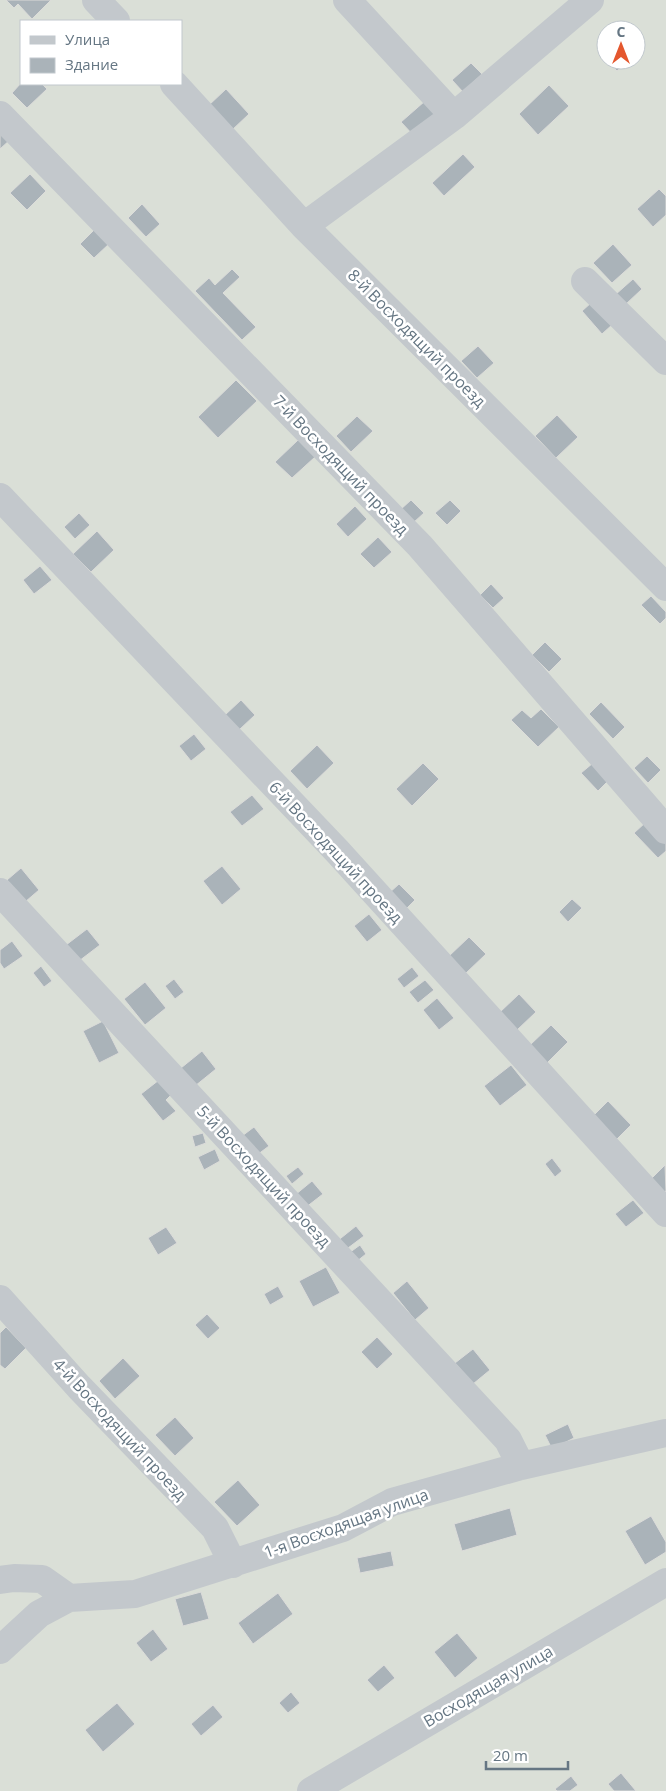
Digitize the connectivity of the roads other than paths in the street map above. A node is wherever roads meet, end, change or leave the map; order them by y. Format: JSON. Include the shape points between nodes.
{"nodes":[{"id":1,"x":96,"y":0,"type":"edge"},
{"id":2,"x":347,"y":0,"type":"edge"},
{"id":3,"x":590,"y":0,"type":"edge"},
{"id":4,"x":115,"y":20,"type":"edge"},
{"id":5,"x":175,"y":85,"type":"edge"},
{"id":6,"x":0,"y":115,"type":"edge"},
{"id":7,"x":454,"y":116,"type":"junction"},
{"id":8,"x":304,"y":226,"type":"junction"},
{"id":9,"x":585,"y":281,"type":"dead end"},
{"id":10,"x":666,"y":361,"type":"edge"},
{"id":11,"x":0,"y":497,"type":"edge"},
{"id":12,"x":665,"y":586,"type":"edge"},
{"id":13,"x":666,"y":830,"type":"edge"},
{"id":14,"x":0,"y":892,"type":"edge"},
{"id":15,"x":666,"y":1213,"type":"edge"},
{"id":16,"x":0,"y":1299,"type":"edge"},
{"id":17,"x":666,"y":1433,"type":"edge"},
{"id":18,"x":521,"y":1466,"type":"junction"},
{"id":19,"x":232,"y":1564,"type":"junction"},
{"id":20,"x":0,"y":1580,"type":"edge"},
{"id":21,"x":666,"y":1582,"type":"edge"},
{"id":22,"x":69,"y":1598,"type":"junction"},
{"id":23,"x":0,"y":1650,"type":"edge"},
{"id":24,"x":310,"y":1791,"type":"edge"}],
"edges":[{"from":1,"to":4,"type":"street"},
{"from":2,"to":7,"type":"street"},
{"from":3,"to":7,"type":"street"},
{"from":5,"to":8,"type":"street","name":"8-й Восходящий проезд"},
{"from":6,"to":13,"type":"street","name":"7-й Восходящий проезд","via":[[420,546]]},
{"from":7,"to":8,"type":"street"},
{"from":8,"to":12,"type":"street","name":"8-й Восходящий проезд"},
{"from":9,"to":10,"type":"street"},
{"from":11,"to":15,"type":"street","name":"6-й Восходящий проезд","via":[[337,851]]},
{"from":14,"to":18,"type":"street","name":"5-й Восходящий проезд","via":[[508,1440]]},
{"from":16,"to":19,"type":"street","name":"4-й Восходящий проезд","via":[[80,1388],[215,1528]]},
{"from":17,"to":18,"type":"street","name":"1-я Восходящая улица"},
{"from":18,"to":19,"type":"street","name":"1-я Восходящая улица","via":[[392,1502],[343,1528]]},
{"from":19,"to":22,"type":"street","name":"1-я Восходящая улица","via":[[136,1594]]},
{"from":20,"to":22,"type":"street","via":[[42,1579]]},
{"from":21,"to":24,"type":"street","name":"Восходящая улица"},
{"from":22,"to":23,"type":"street","via":[[39,1614]]}]}
